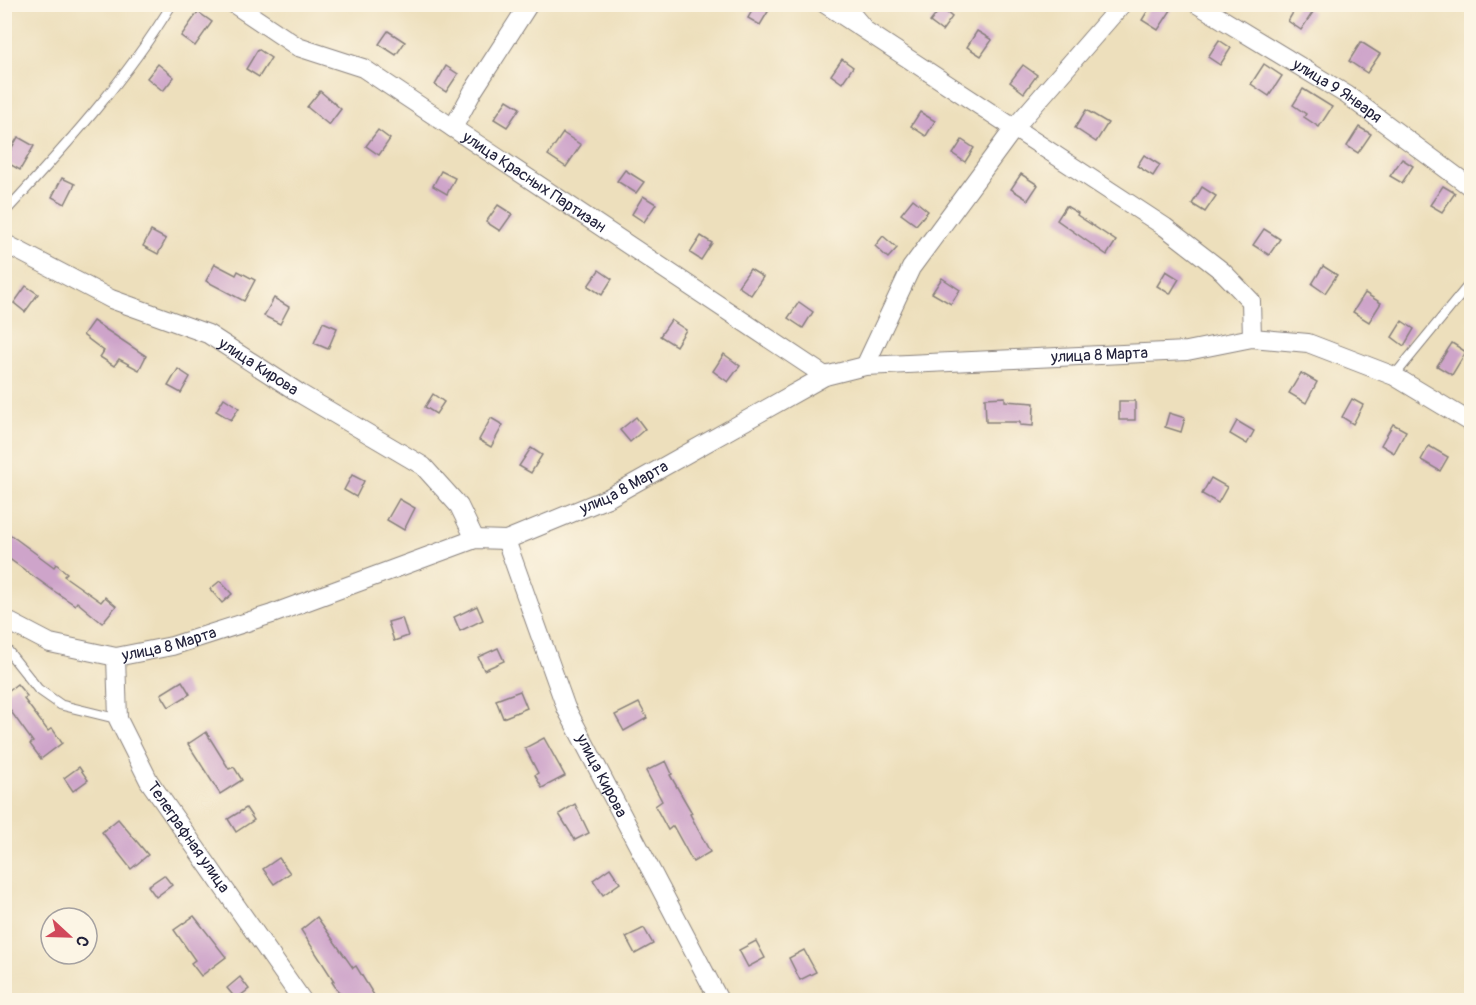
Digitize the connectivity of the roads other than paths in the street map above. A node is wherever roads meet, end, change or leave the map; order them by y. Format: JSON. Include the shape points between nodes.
{"nodes":[{"id":1,"x":172,"y":4,"type":"edge"},
{"id":2,"x":234,"y":4,"type":"edge"},
{"id":3,"x":530,"y":4,"type":"edge"},
{"id":4,"x":825,"y":4,"type":"edge"},
{"id":5,"x":846,"y":4,"type":"edge"},
{"id":6,"x":1122,"y":4,"type":"edge"},
{"id":7,"x":1197,"y":4,"type":"edge"},
{"id":8,"x":879,"y":40,"type":"junction"},
{"id":9,"x":1015,"y":127,"type":"junction"},
{"id":10,"x":453,"y":128,"type":"junction"},
{"id":11,"x":1472,"y":188,"type":"edge"},
{"id":12,"x":4,"y":213,"type":"edge"},
{"id":13,"x":4,"y":243,"type":"edge"},
{"id":14,"x":1472,"y":280,"type":"edge"},
{"id":15,"x":1252,"y":338,"type":"junction"},
{"id":16,"x":865,"y":366,"type":"junction"},
{"id":17,"x":825,"y":376,"type":"junction"},
{"id":18,"x":1394,"y":376,"type":"junction"},
{"id":19,"x":1472,"y":423,"type":"edge"},
{"id":20,"x":475,"y":539,"type":"junction"},
{"id":21,"x":506,"y":540,"type":"junction"},
{"id":22,"x":4,"y":620,"type":"edge"},
{"id":23,"x":4,"y":646,"type":"edge"},
{"id":24,"x":116,"y":657,"type":"junction"},
{"id":25,"x":118,"y":719,"type":"junction"},
{"id":26,"x":302,"y":1000,"type":"edge"},
{"id":27,"x":719,"y":1000,"type":"edge"}],
"edges":[{"from":1,"to":12,"type":"lane","via":[[151,39],[63,149]]},
{"from":2,"to":10,"type":"street","name":"улица Красных Партизан","via":[[298,48],[363,68]]},
{"from":3,"to":10,"type":"street"},
{"from":4,"to":8,"type":"street"},
{"from":5,"to":8,"type":"lane"},
{"from":6,"to":9,"type":"street"},
{"from":7,"to":11,"type":"street","name":"улица 9 Января","via":[[1347,96]]},
{"from":8,"to":9,"type":"street"},
{"from":9,"to":15,"type":"street","via":[[1165,227],[1222,271],[1251,301]]},
{"from":9,"to":16,"type":"street","via":[[911,268]]},
{"from":10,"to":17,"type":"street","name":"улица Красных Партизан"},
{"from":13,"to":20,"type":"street","name":"улица Кирова","via":[[111,300],[208,334],[298,393],[423,466],[459,506]]},
{"from":14,"to":18,"type":"lane"},
{"from":15,"to":16,"type":"street","name":"улица 8 Марта","via":[[1187,351]]},
{"from":15,"to":18,"type":"street","name":"улица 8 Марта","via":[[1308,343]]},
{"from":16,"to":17,"type":"street","name":"улица 8 Марта"},
{"from":17,"to":21,"type":"street","name":"улица 8 Марта","via":[[608,498]]},
{"from":18,"to":19,"type":"street","name":"улица 8 Марта"},
{"from":20,"to":21,"type":"street","name":"улица 8 Марта"},
{"from":20,"to":24,"type":"street","name":"улица 8 Марта","via":[[272,614],[171,646]]},
{"from":21,"to":27,"type":"street","name":"улица Кирова","via":[[566,708]]},
{"from":22,"to":24,"type":"street","name":"улица 8 Марта","via":[[50,642]]},
{"from":23,"to":25,"type":"lane","via":[[38,689],[61,705]]},
{"from":24,"to":25,"type":"street","name":"Телеграфная улица"},
{"from":25,"to":26,"type":"street","name":"Телеграфная улица","via":[[149,780]]}]}
